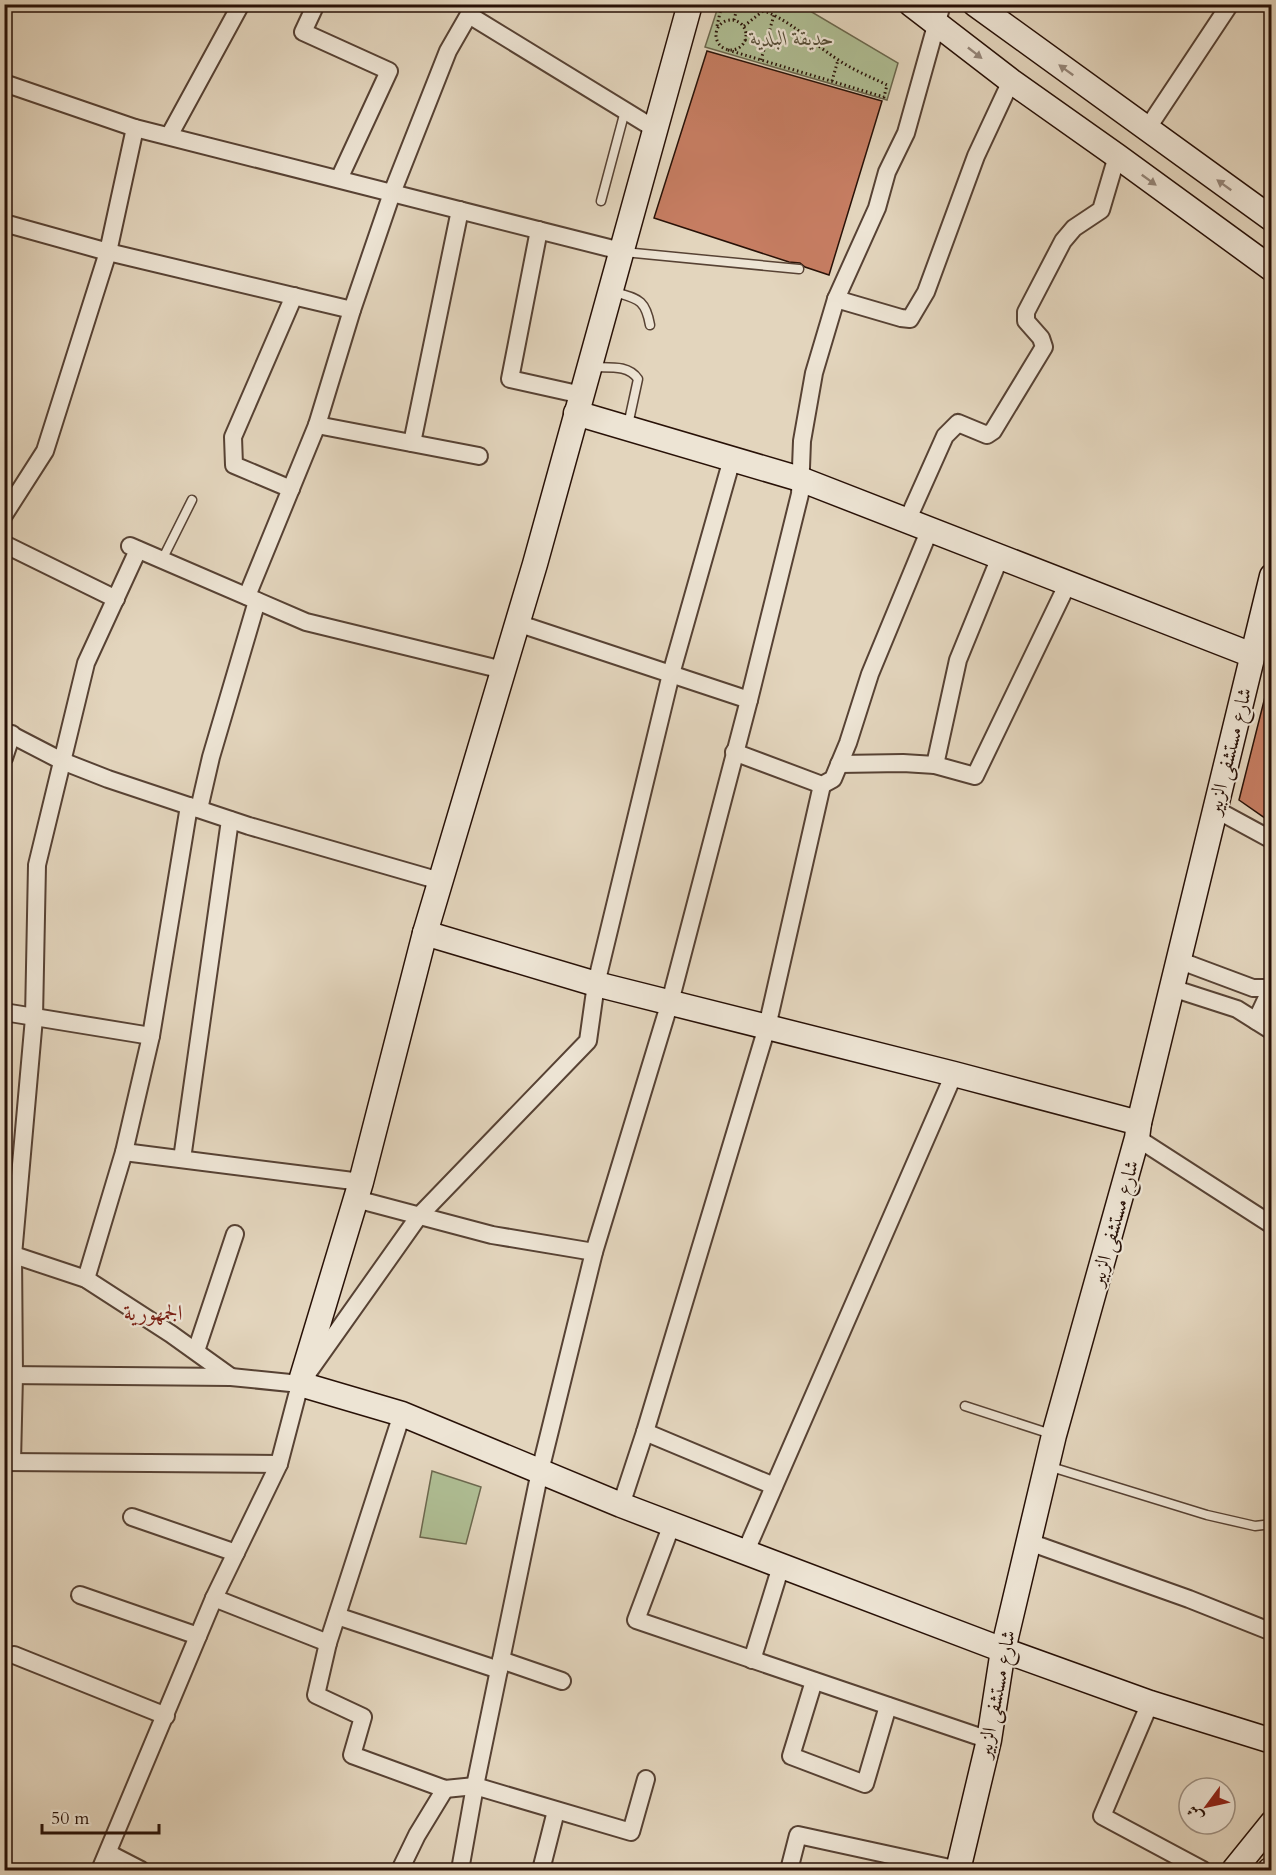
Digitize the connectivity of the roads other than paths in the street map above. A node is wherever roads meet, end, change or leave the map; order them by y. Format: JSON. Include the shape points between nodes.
{"nodes":[{"id":1,"x":241,"y":4,"type":"edge"},
{"id":2,"x":316,"y":4,"type":"edge"},
{"id":3,"x":690,"y":4,"type":"edge"},
{"id":4,"x":911,"y":4,"type":"edge"},
{"id":5,"x":975,"y":4,"type":"edge"},
{"id":6,"x":1230,"y":4,"type":"edge"},
{"id":7,"x":472,"y":10,"type":"edge"},
{"id":8,"x":939,"y":14,"type":"edge"},
{"id":9,"x":1011,"y":81,"type":"junction"},
{"id":10,"x":5,"y":85,"type":"edge"},
{"id":11,"x":625,"y":111,"type":"junction"},
{"id":12,"x":135,"y":128,"type":"junction"},
{"id":13,"x":654,"y":129,"type":"junction"},
{"id":14,"x":1147,"y":129,"type":"junction"},
{"id":15,"x":169,"y":136,"type":"junction"},
{"id":16,"x":1117,"y":156,"type":"junction"},
{"id":17,"x":339,"y":179,"type":"junction"},
{"id":18,"x":392,"y":193,"type":"junction"},
{"id":19,"x":602,"y":201,"type":"dead end"},
{"id":20,"x":460,"y":210,"type":"junction"},
{"id":21,"x":1272,"y":219,"type":"edge"},
{"id":22,"x":4,"y":224,"type":"edge"},
{"id":23,"x":539,"y":230,"type":"junction"},
{"id":24,"x":621,"y":251,"type":"junction"},
{"id":25,"x":108,"y":252,"type":"junction"},
{"id":26,"x":1272,"y":269,"type":"edge"},
{"id":27,"x":799,"y":270,"type":"dead end"},
{"id":28,"x":610,"y":290,"type":"junction"},
{"id":29,"x":294,"y":296,"type":"junction"},
{"id":30,"x":836,"y":299,"type":"junction"},
{"id":31,"x":352,"y":310,"type":"junction"},
{"id":32,"x":650,"y":325,"type":"dead end"},
{"id":33,"x":590,"y":367,"type":"junction"},
{"id":34,"x":579,"y":404,"type":"junction"},
{"id":35,"x":317,"y":424,"type":"junction"},
{"id":36,"x":627,"y":428,"type":"junction"},
{"id":37,"x":412,"y":443,"type":"junction"},
{"id":38,"x":479,"y":456,"type":"dead end"},
{"id":39,"x":732,"y":459,"type":"junction"},
{"id":40,"x":800,"y":479,"type":"junction"},
{"id":41,"x":291,"y":489,"type":"junction"},
{"id":42,"x":192,"y":500,"type":"dead end"},
{"id":43,"x":4,"y":515,"type":"edge"},
{"id":44,"x":907,"y":521,"type":"junction"},
{"id":45,"x":930,"y":530,"type":"junction"},
{"id":46,"x":4,"y":544,"type":"edge"},
{"id":47,"x":1000,"y":557,"type":"junction"},
{"id":48,"x":162,"y":560,"type":"junction"},
{"id":49,"x":1272,"y":576,"type":"edge"},
{"id":50,"x":1068,"y":583,"type":"junction"},
{"id":51,"x":252,"y":598,"type":"junction"},
{"id":52,"x":116,"y":599,"type":"junction"},
{"id":53,"x":517,"y":623,"type":"junction"},
{"id":54,"x":1252,"y":655,"type":"junction"},
{"id":55,"x":503,"y":670,"type":"junction"},
{"id":56,"x":671,"y":674,"type":"junction"},
{"id":57,"x":749,"y":700,"type":"junction"},
{"id":58,"x":8,"y":733,"type":"edge"},
{"id":59,"x":734,"y":752,"type":"junction"},
{"id":60,"x":4,"y":758,"type":"edge"},
{"id":61,"x":62,"y":761,"type":"junction"},
{"id":62,"x":839,"y":764,"type":"junction"},
{"id":63,"x":936,"y":765,"type":"junction"},
{"id":64,"x":822,"y":785,"type":"junction"},
{"id":65,"x":194,"y":808,"type":"junction"},
{"id":66,"x":1215,"y":809,"type":"junction"},
{"id":67,"x":230,"y":820,"type":"junction"},
{"id":68,"x":1272,"y":840,"type":"edge"},
{"id":69,"x":440,"y":881,"type":"junction"},
{"id":70,"x":425,"y":933,"type":"junction"},
{"id":71,"x":1178,"y":960,"type":"junction"},
{"id":72,"x":596,"y":984,"type":"junction"},
{"id":73,"x":1172,"y":988,"type":"junction"},
{"id":74,"x":1271,"y":988,"type":"edge"},
{"id":75,"x":670,"y":1002,"type":"junction"},
{"id":76,"x":4,"y":1012,"type":"edge"},
{"id":77,"x":34,"y":1018,"type":"junction"},
{"id":78,"x":1256,"y":1021,"type":"junction"},
{"id":79,"x":767,"y":1028,"type":"junction"},
{"id":80,"x":1272,"y":1031,"type":"edge"},
{"id":81,"x":151,"y":1036,"type":"junction"},
{"id":82,"x":954,"y":1074,"type":"junction"},
{"id":83,"x":1138,"y":1131,"type":"junction"},
{"id":84,"x":124,"y":1152,"type":"junction"},
{"id":85,"x":182,"y":1159,"type":"junction"},
{"id":86,"x":359,"y":1190,"type":"junction"},
{"id":87,"x":419,"y":1216,"type":"junction"},
{"id":88,"x":1272,"y":1225,"type":"edge"},
{"id":89,"x":235,"y":1234,"type":"dead end"},
{"id":90,"x":594,"y":1252,"type":"junction"},
{"id":91,"x":9,"y":1253,"type":"edge"},
{"id":92,"x":86,"y":1279,"type":"junction"},
{"id":93,"x":196,"y":1351,"type":"junction"},
{"id":94,"x":9,"y":1375,"type":"edge"},
{"id":95,"x":231,"y":1377,"type":"junction"},
{"id":96,"x":300,"y":1384,"type":"junction"},
{"id":97,"x":965,"y":1406,"type":"dead end"},
{"id":98,"x":402,"y":1414,"type":"junction"},
{"id":99,"x":645,"y":1432,"type":"junction"},
{"id":100,"x":1054,"y":1435,"type":"junction"},
{"id":101,"x":8,"y":1462,"type":"edge"},
{"id":102,"x":279,"y":1464,"type":"junction"},
{"id":103,"x":1048,"y":1466,"type":"junction"},
{"id":104,"x":540,"y":1471,"type":"junction"},
{"id":105,"x":774,"y":1486,"type":"junction"},
{"id":106,"x":621,"y":1505,"type":"junction"},
{"id":107,"x":132,"y":1517,"type":"dead end"},
{"id":108,"x":672,"y":1524,"type":"junction"},
{"id":109,"x":1272,"y":1524,"type":"edge"},
{"id":110,"x":1029,"y":1542,"type":"junction"},
{"id":111,"x":236,"y":1553,"type":"junction"},
{"id":112,"x":745,"y":1553,"type":"junction"},
{"id":113,"x":781,"y":1566,"type":"junction"},
{"id":114,"x":80,"y":1595,"type":"dead end"},
{"id":115,"x":214,"y":1598,"type":"junction"},
{"id":116,"x":337,"y":1616,"type":"junction"},
{"id":117,"x":1272,"y":1632,"type":"edge"},
{"id":118,"x":198,"y":1636,"type":"junction"},
{"id":119,"x":328,"y":1643,"type":"junction"},
{"id":120,"x":1003,"y":1650,"type":"junction"},
{"id":121,"x":14,"y":1655,"type":"dead end"},
{"id":122,"x":752,"y":1660,"type":"junction"},
{"id":123,"x":500,"y":1665,"type":"junction"},
{"id":124,"x":562,"y":1680,"type":"dead end"},
{"id":125,"x":814,"y":1681,"type":"junction"},
{"id":126,"x":1150,"y":1702,"type":"junction"},
{"id":127,"x":888,"y":1706,"type":"junction"},
{"id":128,"x":166,"y":1716,"type":"junction"},
{"id":129,"x":989,"y":1740,"type":"junction"},
{"id":130,"x":1272,"y":1741,"type":"edge"},
{"id":131,"x":646,"y":1779,"type":"dead end"},
{"id":132,"x":475,"y":1786,"type":"junction"},
{"id":133,"x":445,"y":1789,"type":"junction"},
{"id":134,"x":556,"y":1811,"type":"junction"},
{"id":135,"x":1272,"y":1823,"type":"edge"},
{"id":136,"x":108,"y":1853,"type":"junction"},
{"id":137,"x":100,"y":1870,"type":"edge"},
{"id":138,"x":141,"y":1870,"type":"edge"},
{"id":139,"x":400,"y":1870,"type":"edge"},
{"id":140,"x":460,"y":1870,"type":"edge"},
{"id":141,"x":541,"y":1870,"type":"edge"},
{"id":142,"x":789,"y":1870,"type":"edge"},
{"id":143,"x":958,"y":1870,"type":"edge"},
{"id":144,"x":1203,"y":1870,"type":"edge"},
{"id":145,"x":1234,"y":1870,"type":"edge"}],
"edges":[{"from":1,"to":15,"type":"street"},
{"from":2,"to":17,"type":"street","via":[[303,32],[389,70]]},
{"from":3,"to":13,"type":"street"},
{"from":4,"to":8,"type":"street"},
{"from":14,"to":5,"type":"street","one_way":true},
{"from":6,"to":14,"type":"street"},
{"from":7,"to":11,"type":"street"},
{"from":7,"to":18,"type":"street","via":[[448,51]]},
{"from":8,"to":9,"type":"street","one_way":true},
{"from":8,"to":30,"type":"street","via":[[906,133]]},
{"from":9,"to":16,"type":"street"},
{"from":9,"to":30,"type":"street","via":[[976,156],[926,292],[910,319]]},
{"from":10,"to":12,"type":"street"},
{"from":11,"to":13,"type":"street"},
{"from":11,"to":19,"type":"lane"},
{"from":12,"to":15,"type":"street"},
{"from":12,"to":25,"type":"street"},
{"from":13,"to":24,"type":"street"},
{"from":21,"to":14,"type":"street","one_way":true},
{"from":15,"to":17,"type":"street"},
{"from":16,"to":26,"type":"street","one_way":true},
{"from":16,"to":44,"type":"street","via":[[1101,210],[1074,228],[1063,241],[1026,312],[1026,321],[1044,347],[993,431],[987,435],[958,423],[945,436]]},
{"from":17,"to":18,"type":"street"},
{"from":18,"to":20,"type":"street"},
{"from":18,"to":31,"type":"street"},
{"from":20,"to":23,"type":"street"},
{"from":20,"to":37,"type":"street"},
{"from":22,"to":25,"type":"street"},
{"from":23,"to":24,"type":"street"},
{"from":23,"to":34,"type":"street","via":[[510,379]]},
{"from":24,"to":27,"type":"lane"},
{"from":24,"to":28,"type":"street"},
{"from":25,"to":29,"type":"street"},
{"from":25,"to":43,"type":"street","via":[[45,451]]},
{"from":28,"to":32,"type":"lane","via":[[642,302]]},
{"from":28,"to":33,"type":"street"},
{"from":29,"to":31,"type":"street"},
{"from":29,"to":41,"type":"street","via":[[233,437],[232,449],[234,465]]},
{"from":30,"to":40,"type":"street","via":[[814,373]]},
{"from":31,"to":35,"type":"street"},
{"from":33,"to":34,"type":"street"},
{"from":33,"to":36,"type":"lane","via":[[627,368],[638,379]]},
{"from":34,"to":36,"type":"street"},
{"from":34,"to":53,"type":"street"},
{"from":35,"to":37,"type":"street"},
{"from":35,"to":41,"type":"street"},
{"from":36,"to":39,"type":"street"},
{"from":37,"to":38,"type":"street"},
{"from":39,"to":40,"type":"street"},
{"from":39,"to":56,"type":"street"},
{"from":40,"to":44,"type":"street"},
{"from":40,"to":57,"type":"street","via":[[800,494]]},
{"from":41,"to":51,"type":"street"},
{"from":42,"to":48,"type":"lane"},
{"from":44,"to":45,"type":"street"},
{"from":45,"to":47,"type":"street"},
{"from":45,"to":62,"type":"street","via":[[870,674]]},
{"from":46,"to":52,"type":"street"},
{"from":47,"to":50,"type":"street"},
{"from":47,"to":63,"type":"street","via":[[958,660]]},
{"from":48,"to":51,"type":"street"},
{"from":48,"to":52,"type":"street","via":[[134,548]]},
{"from":49,"to":54,"type":"street","name":"شارع مستشفى الزبير"},
{"from":50,"to":54,"type":"street"},
{"from":50,"to":63,"type":"street","via":[[975,776]]},
{"from":51,"to":55,"type":"street","via":[[306,622]]},
{"from":51,"to":65,"type":"street"},
{"from":52,"to":61,"type":"street","via":[[86,663]]},
{"from":53,"to":55,"type":"street"},
{"from":53,"to":56,"type":"street"},
{"from":54,"to":66,"type":"street","name":"شارع مستشفى الزبير"},
{"from":55,"to":69,"type":"street"},
{"from":56,"to":57,"type":"street"},
{"from":56,"to":72,"type":"street"},
{"from":57,"to":59,"type":"street"},
{"from":58,"to":60,"type":"street"},
{"from":58,"to":61,"type":"street"},
{"from":59,"to":64,"type":"street"},
{"from":59,"to":75,"type":"street"},
{"from":61,"to":65,"type":"street"},
{"from":61,"to":77,"type":"street","via":[[37,865]]},
{"from":62,"to":63,"type":"street"},
{"from":62,"to":64,"type":"street","via":[[833,779]]},
{"from":64,"to":79,"type":"street"},
{"from":65,"to":67,"type":"street"},
{"from":65,"to":81,"type":"street"},
{"from":66,"to":68,"type":"street"},
{"from":66,"to":71,"type":"street","name":"شارع مستشفى الزبير"},
{"from":67,"to":69,"type":"street"},
{"from":67,"to":85,"type":"street"},
{"from":69,"to":70,"type":"street"},
{"from":70,"to":72,"type":"street"},
{"from":70,"to":86,"type":"street"},
{"from":71,"to":73,"type":"street","name":"شارع مستشفى الزبير"},
{"from":71,"to":74,"type":"street","via":[[1253,988]]},
{"from":72,"to":75,"type":"street"},
{"from":72,"to":87,"type":"street","via":[[588,1041]]},
{"from":73,"to":78,"type":"street","via":[[1237,1009]]},
{"from":73,"to":83,"type":"street","name":"شارع مستشفى الزبير"},
{"from":74,"to":78,"type":"street"},
{"from":75,"to":79,"type":"street"},
{"from":75,"to":90,"type":"street"},
{"from":76,"to":77,"type":"street"},
{"from":77,"to":81,"type":"street"},
{"from":77,"to":91,"type":"street"},
{"from":78,"to":80,"type":"street"},
{"from":79,"to":82,"type":"street"},
{"from":79,"to":99,"type":"street"},
{"from":81,"to":84,"type":"street"},
{"from":82,"to":83,"type":"street"},
{"from":82,"to":105,"type":"street"},
{"from":83,"to":88,"type":"street"},
{"from":83,"to":100,"type":"street","name":"شارع مستشفى الزبير"},
{"from":84,"to":85,"type":"street"},
{"from":84,"to":92,"type":"street"},
{"from":85,"to":86,"type":"street"},
{"from":86,"to":87,"type":"street"},
{"from":86,"to":96,"type":"street"},
{"from":87,"to":90,"type":"street","via":[[492,1235]]},
{"from":87,"to":96,"type":"street"},
{"from":89,"to":93,"type":"street"},
{"from":90,"to":104,"type":"street"},
{"from":91,"to":92,"type":"street"},
{"from":91,"to":94,"type":"street"},
{"from":92,"to":93,"type":"street"},
{"from":93,"to":95,"type":"street"},
{"from":94,"to":95,"type":"street"},
{"from":94,"to":101,"type":"street"},
{"from":95,"to":96,"type":"street"},
{"from":96,"to":98,"type":"street"},
{"from":96,"to":102,"type":"street"},
{"from":97,"to":100,"type":"lane"},
{"from":98,"to":104,"type":"street"},
{"from":98,"to":116,"type":"street"},
{"from":99,"to":105,"type":"street"},
{"from":99,"to":106,"type":"street"},
{"from":100,"to":103,"type":"street","name":"شارع مستشفى الزبير"},
{"from":101,"to":102,"type":"street"},
{"from":102,"to":111,"type":"street"},
{"from":103,"to":109,"type":"lane","via":[[1207,1515],[1256,1526]]},
{"from":103,"to":110,"type":"street","name":"شارع مستشفى الزبير"},
{"from":104,"to":106,"type":"street"},
{"from":104,"to":123,"type":"street"},
{"from":105,"to":112,"type":"street"},
{"from":106,"to":108,"type":"street"},
{"from":107,"to":111,"type":"street"},
{"from":108,"to":112,"type":"street"},
{"from":108,"to":122,"type":"street","via":[[636,1620]]},
{"from":110,"to":117,"type":"street"},
{"from":110,"to":120,"type":"street","name":"شارع مستشفى الزبير"},
{"from":111,"to":115,"type":"street"},
{"from":112,"to":113,"type":"street"},
{"from":113,"to":120,"type":"street"},
{"from":113,"to":122,"type":"street"},
{"from":114,"to":118,"type":"street"},
{"from":115,"to":118,"type":"street"},
{"from":115,"to":119,"type":"street"},
{"from":116,"to":119,"type":"street"},
{"from":116,"to":123,"type":"street"},
{"from":118,"to":128,"type":"street"},
{"from":119,"to":133,"type":"street","via":[[316,1695],[363,1717],[352,1755]]},
{"from":120,"to":126,"type":"street"},
{"from":120,"to":129,"type":"street","name":"شارع مستشفى الزبير"},
{"from":121,"to":128,"type":"street"},
{"from":122,"to":125,"type":"street"},
{"from":123,"to":124,"type":"street"},
{"from":123,"to":132,"type":"street"},
{"from":125,"to":127,"type":"street"},
{"from":125,"to":127,"type":"street","via":[[791,1756],[865,1784]]},
{"from":126,"to":130,"type":"street"},
{"from":126,"to":144,"type":"street","via":[[1102,1816]]},
{"from":127,"to":129,"type":"street"},
{"from":128,"to":136,"type":"street"},
{"from":129,"to":143,"type":"street","name":"شارع مستشفى الزبير"},
{"from":131,"to":134,"type":"street","via":[[631,1832]]},
{"from":132,"to":133,"type":"street"},
{"from":132,"to":134,"type":"street"},
{"from":132,"to":140,"type":"street"},
{"from":133,"to":139,"type":"street"},
{"from":134,"to":141,"type":"street"},
{"from":135,"to":145,"type":"street"},
{"from":136,"to":137,"type":"street"},
{"from":136,"to":138,"type":"street"},
{"from":142,"to":143,"type":"street","via":[[798,1835]]}]}
